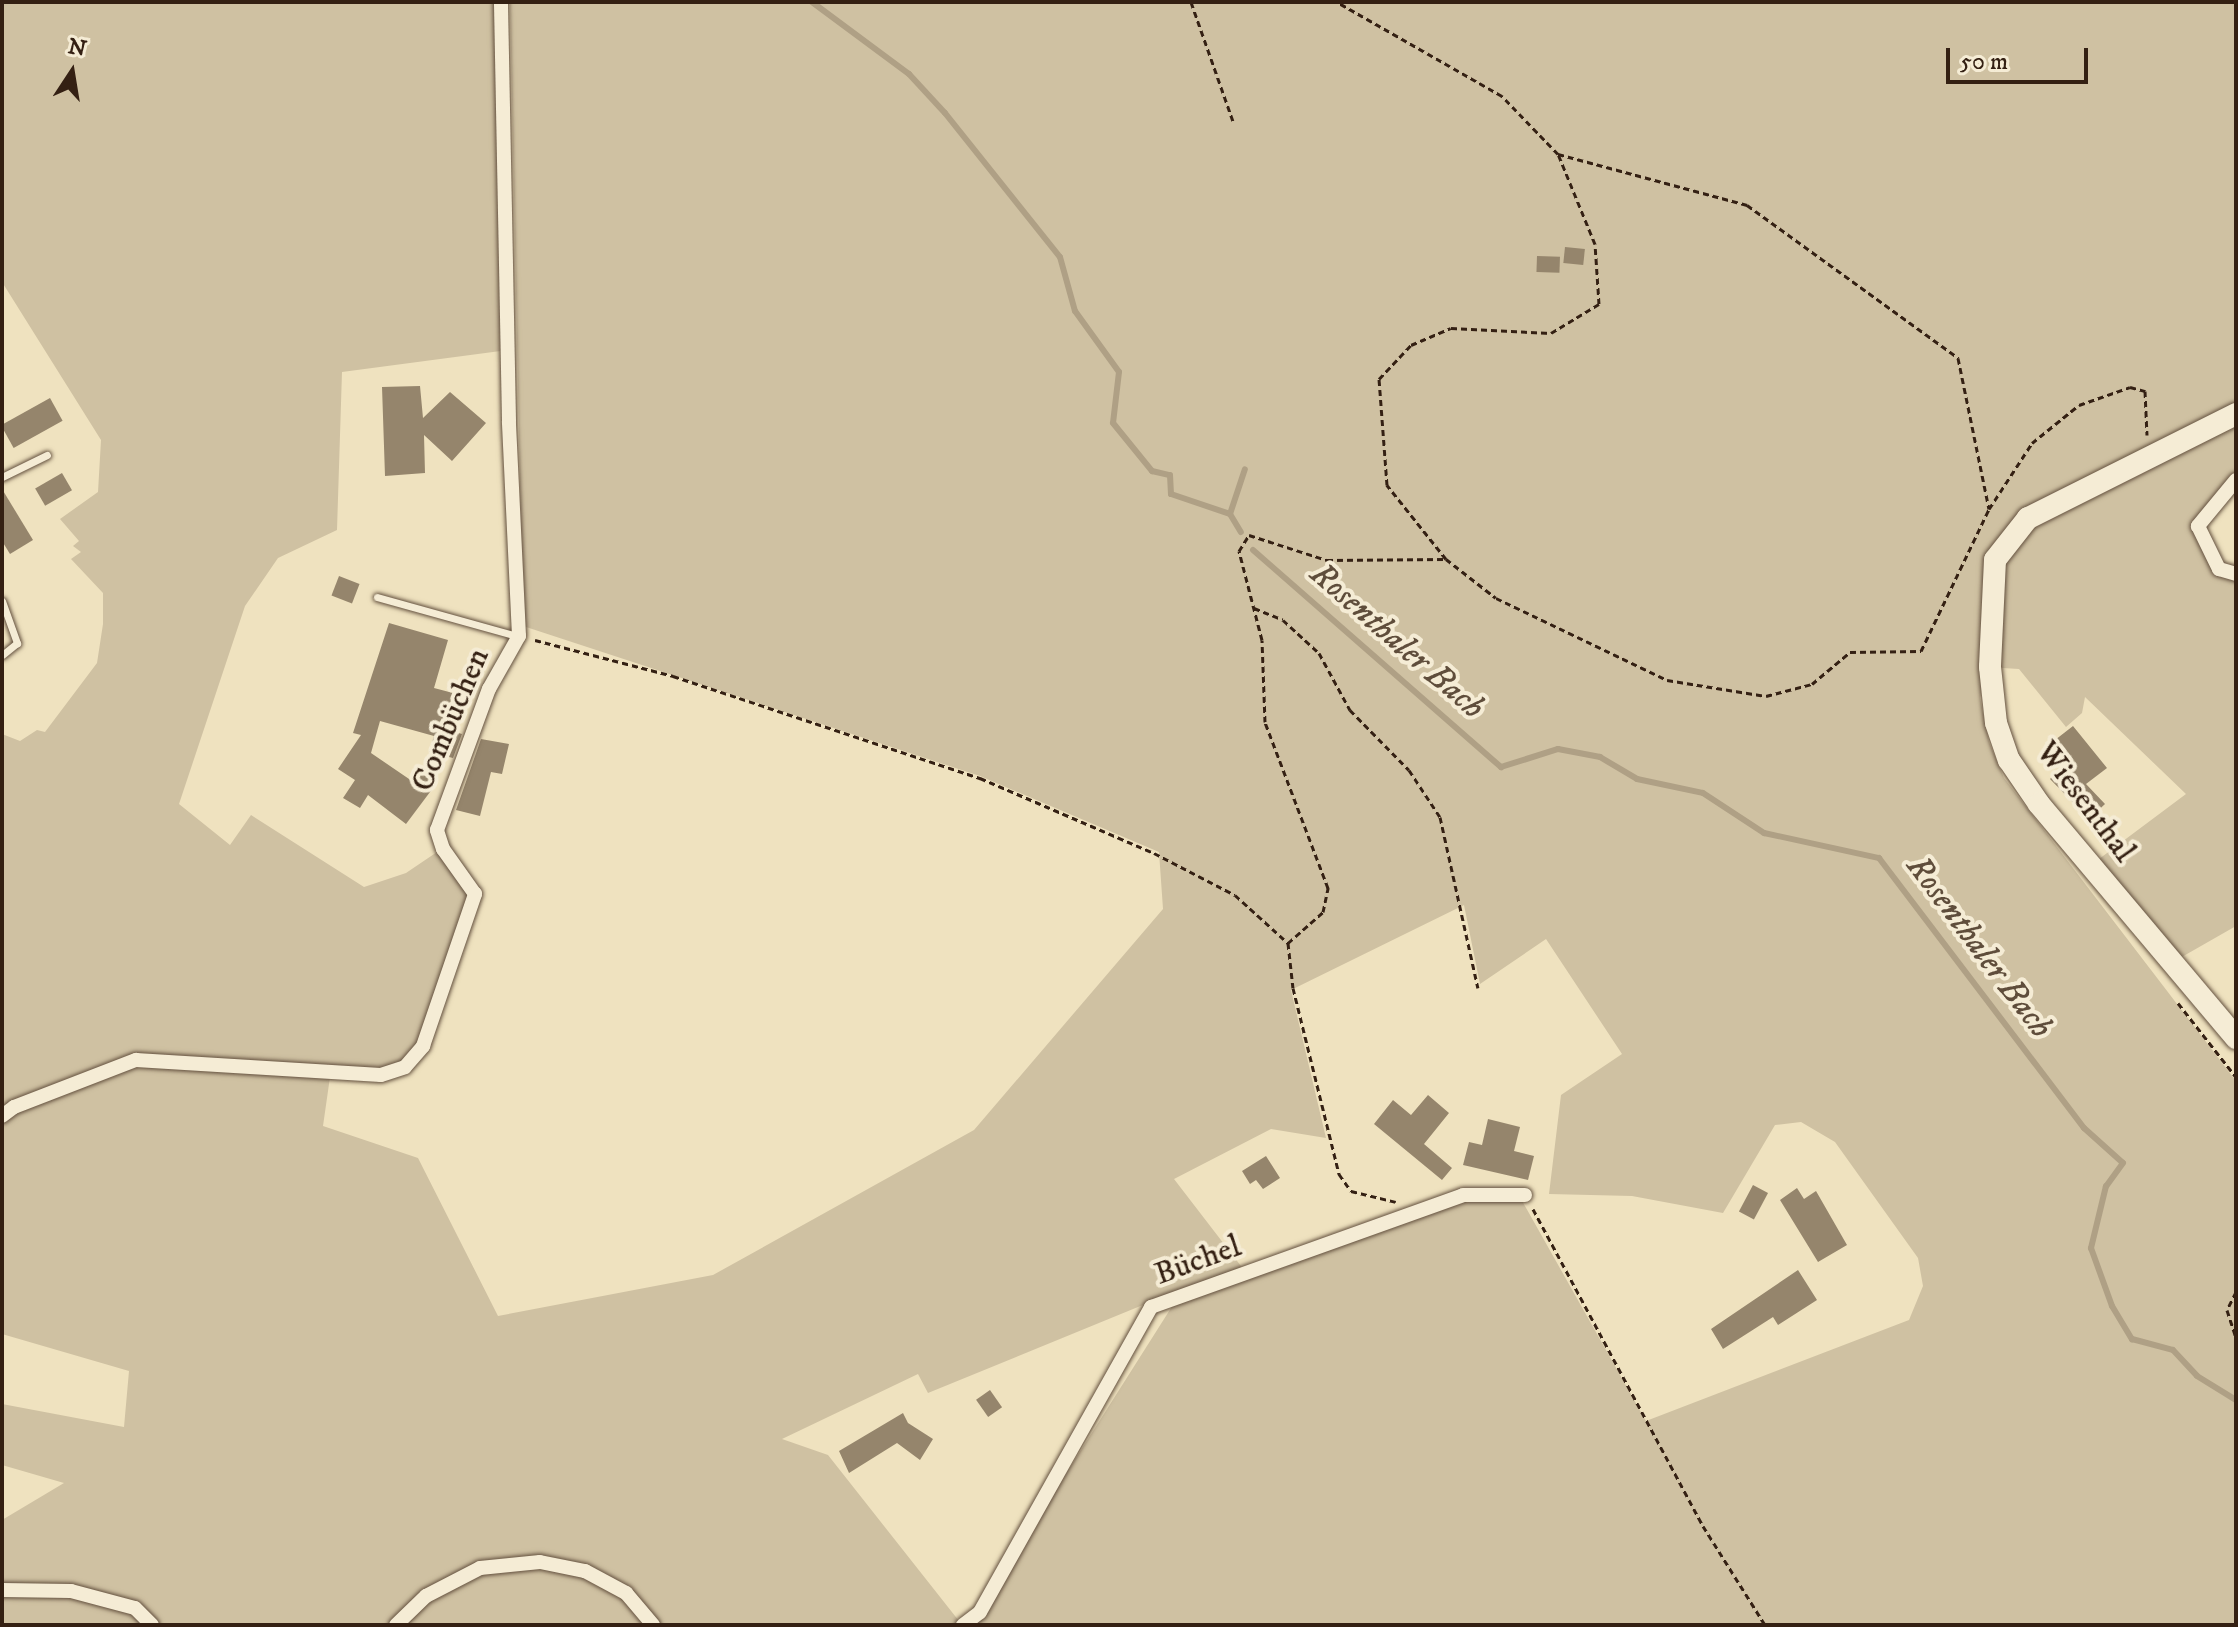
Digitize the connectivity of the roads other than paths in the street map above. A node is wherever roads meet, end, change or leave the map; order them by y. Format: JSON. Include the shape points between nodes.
{"nodes":[{"id":1,"x":501,"y":2,"type":"edge"},
{"id":2,"x":2236,"y":414,"type":"edge"},
{"id":3,"x":47,"y":455,"type":"dead end"},
{"id":4,"x":2,"y":477,"type":"edge"},
{"id":5,"x":2236,"y":480,"type":"edge"},
{"id":6,"x":2236,"y":574,"type":"edge"},
{"id":7,"x":377,"y":597,"type":"dead end"},
{"id":8,"x":2,"y":601,"type":"edge"},
{"id":9,"x":519,"y":636,"type":"junction"},
{"id":10,"x":2,"y":655,"type":"edge"},
{"id":11,"x":2236,"y":1038,"type":"edge"},
{"id":12,"x":2,"y":1116,"type":"edge"},
{"id":13,"x":1525,"y":1195,"type":"road end"},
{"id":14,"x":2,"y":1590,"type":"edge"},
{"id":15,"x":152,"y":1625,"type":"edge"},
{"id":16,"x":396,"y":1625,"type":"edge"},
{"id":17,"x":653,"y":1625,"type":"edge"},
{"id":18,"x":963,"y":1625,"type":"edge"}],
"edges":[{"from":1,"to":9,"type":"street","name":"Combüchen"},
{"from":2,"to":11,"type":"street","name":"Wiesenthal","via":[[2028,518],[1995,560],[1990,667],[1996,723],[2009,760],[2039,804]]},
{"from":3,"to":4,"type":"lane"},
{"from":5,"to":6,"type":"street","via":[[2198,526],[2219,569]]},
{"from":7,"to":9,"type":"lane"},
{"from":8,"to":10,"type":"lane","via":[[17,643]]},
{"from":9,"to":12,"type":"street","name":"Combüchen","via":[[489,689],[437,830],[443,849],[475,894],[423,1046],[405,1067],[381,1075],[136,1060]]},
{"from":13,"to":18,"type":"street","name":"Büchel","via":[[1463,1195],[1151,1307],[980,1612]]},
{"from":14,"to":15,"type":"street","via":[[71,1591],[135,1608]]},
{"from":16,"to":17,"type":"street","via":[[426,1596],[480,1568],[540,1562],[585,1571],[626,1593]]}]}
